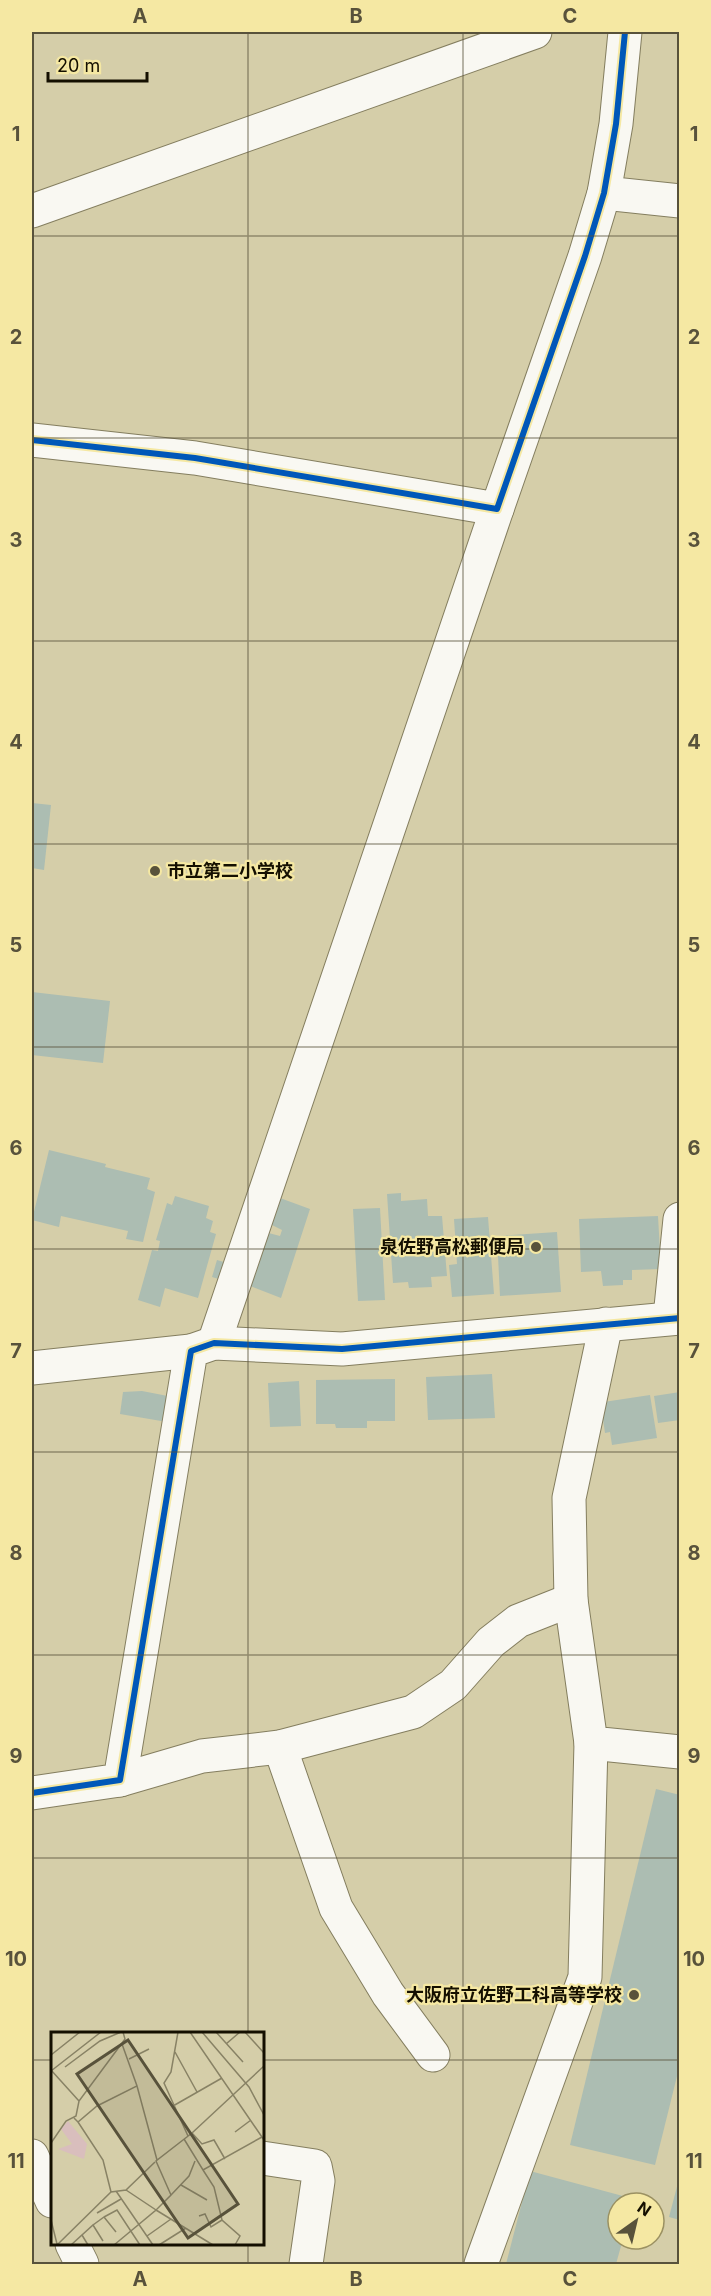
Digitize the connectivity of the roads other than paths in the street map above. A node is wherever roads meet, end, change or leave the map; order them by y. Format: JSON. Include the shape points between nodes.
{"nodes":[{"id":1,"x":535,"y":32,"type":"edge"},
{"id":2,"x":625,"y":32,"type":"edge"},
{"id":3,"x":604,"y":193,"type":"junction"},
{"id":4,"x":680,"y":201,"type":"edge"},
{"id":5,"x":32,"y":211,"type":"edge"},
{"id":6,"x":32,"y":440,"type":"edge"},
{"id":7,"x":497,"y":509,"type":"junction"},
{"id":8,"x":680,"y":1219,"type":"edge"},
{"id":9,"x":675,"y":1317,"type":"edge"},
{"id":10,"x":606,"y":1324,"type":"junction"},
{"id":11,"x":203,"y":1347,"type":"junction"},
{"id":12,"x":32,"y":1368,"type":"edge"},
{"id":13,"x":571,"y":1600,"type":"junction"},
{"id":14,"x":591,"y":1743,"type":"junction"},
{"id":15,"x":280,"y":1747,"type":"junction"},
{"id":16,"x":680,"y":1752,"type":"edge"},
{"id":17,"x":120,"y":1780,"type":"junction"},
{"id":18,"x":32,"y":1793,"type":"edge"},
{"id":19,"x":433,"y":2055,"type":"dead end"},
{"id":20,"x":32,"y":2156,"type":"edge"},
{"id":21,"x":264,"y":2158,"type":"edge"},
{"id":22,"x":44,"y":2192,"type":"edge"},
{"id":23,"x":72,"y":2245,"type":"edge"},
{"id":24,"x":82,"y":2265,"type":"edge"},
{"id":25,"x":306,"y":2265,"type":"edge"},
{"id":26,"x":481,"y":2265,"type":"edge"}],
"edges":[{"from":1,"to":5,"type":"street"},
{"from":2,"to":3,"type":"street"},
{"from":3,"to":4,"type":"street"},
{"from":3,"to":7,"type":"street"},
{"from":6,"to":7,"type":"street","via":[[195,458]]},
{"from":7,"to":11,"type":"street"},
{"from":8,"to":9,"type":"street"},
{"from":9,"to":10,"type":"street"},
{"from":10,"to":11,"type":"street","via":[[342,1349]]},
{"from":10,"to":13,"type":"street","via":[[569,1498]]},
{"from":11,"to":12,"type":"street"},
{"from":11,"to":17,"type":"street"},
{"from":13,"to":14,"type":"street"},
{"from":13,"to":15,"type":"street","via":[[518,1621],[491,1642],[453,1685],[414,1712]]},
{"from":14,"to":16,"type":"street"},
{"from":14,"to":26,"type":"street","via":[[585,1977]]},
{"from":15,"to":17,"type":"street","via":[[202,1756]]},
{"from":15,"to":19,"type":"street","via":[[336,1908],[388,1994]]},
{"from":17,"to":18,"type":"street"},
{"from":20,"to":22,"type":"street"},
{"from":21,"to":25,"type":"street","via":[[315,2166],[318,2181]]},
{"from":23,"to":24,"type":"street"}]}
